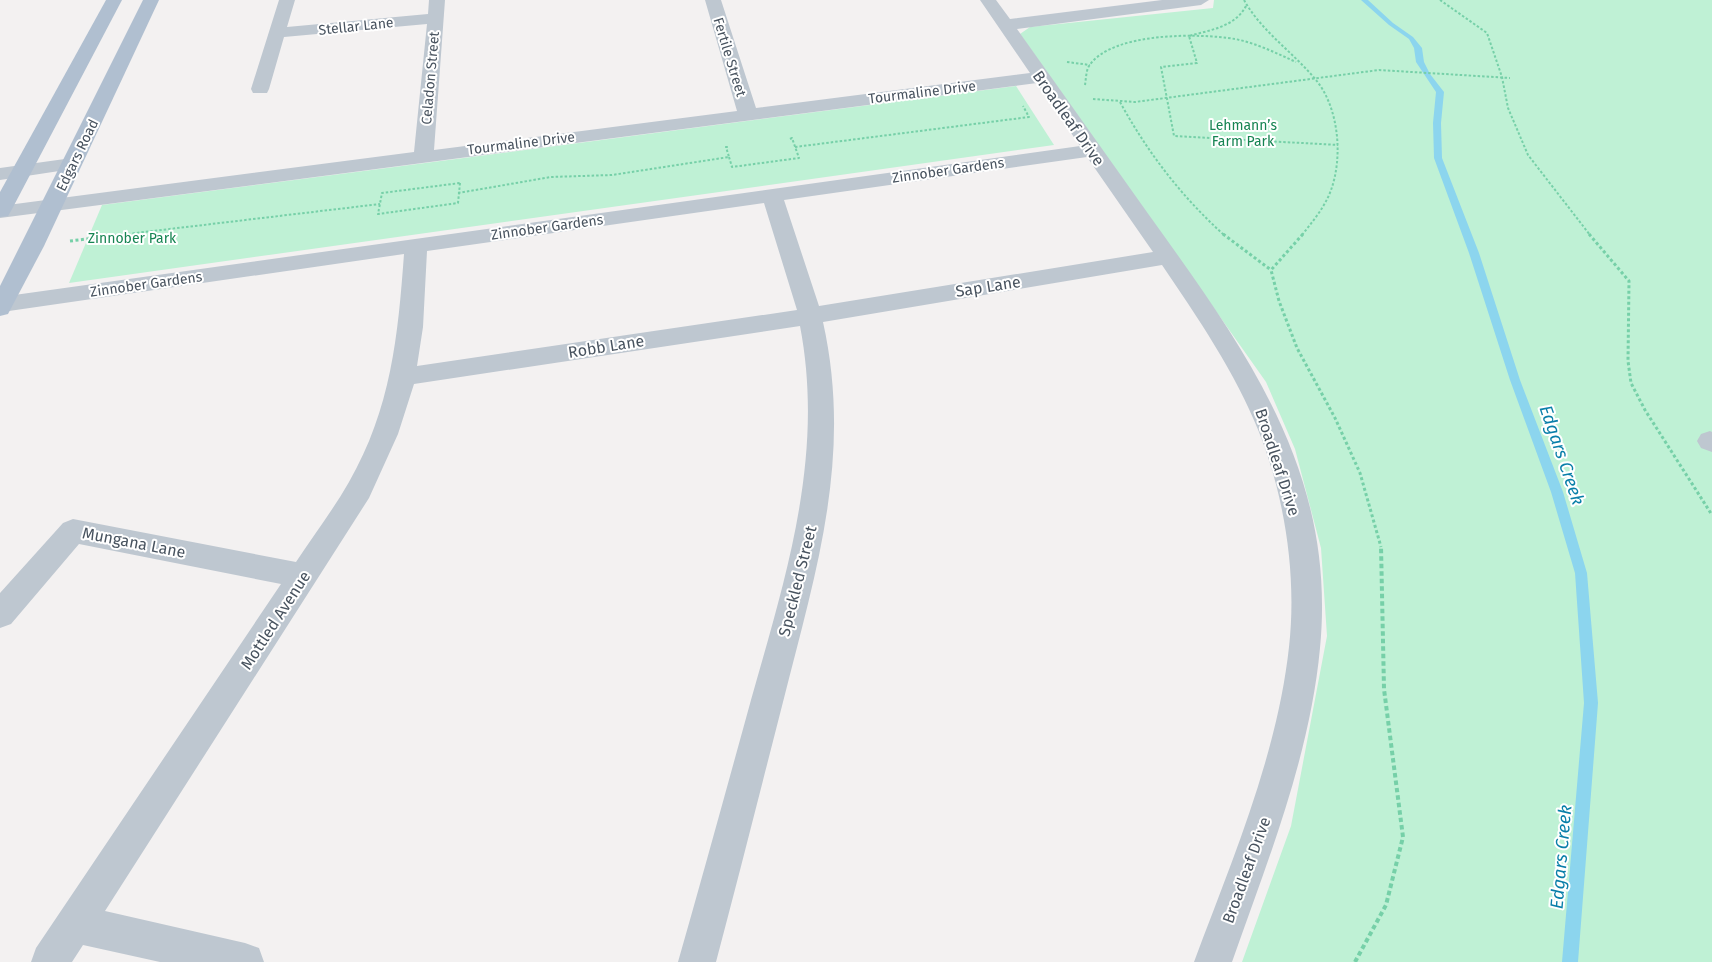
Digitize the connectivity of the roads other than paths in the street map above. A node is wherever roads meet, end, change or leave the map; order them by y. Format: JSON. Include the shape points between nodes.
{"nodes":[{"id":1,"x":114,"y":0,"type":"edge"},
{"id":2,"x":151,"y":0,"type":"edge"},
{"id":3,"x":287,"y":0,"type":"edge"},
{"id":4,"x":713,"y":0,"type":"edge"},
{"id":5,"x":988,"y":0,"type":"edge"},
{"id":6,"x":1201,"y":0,"type":"edge"},
{"id":7,"x":436,"y":9,"type":"edge"},
{"id":8,"x":1006,"y":25,"type":"junction"},
{"id":9,"x":277,"y":33,"type":"junction"},
{"id":10,"x":1041,"y":77,"type":"junction"},
{"id":11,"x":260,"y":89,"type":"dead end"},
{"id":12,"x":748,"y":114,"type":"junction"},
{"id":13,"x":1092,"y":150,"type":"junction"},
{"id":14,"x":424,"y":156,"type":"junction"},
{"id":15,"x":72,"y":164,"type":"junction"},
{"id":16,"x":22,"y":171,"type":"junction"},
{"id":17,"x":0,"y":174,"type":"edge"},
{"id":18,"x":772,"y":196,"type":"junction"},
{"id":19,"x":53,"y":204,"type":"junction"},
{"id":20,"x":0,"y":212,"type":"edge"},
{"id":21,"x":416,"y":246,"type":"junction"},
{"id":22,"x":1167,"y":257,"type":"junction"},
{"id":23,"x":1,"y":306,"type":"edge"},
{"id":24,"x":810,"y":316,"type":"junction"},
{"id":25,"x":403,"y":377,"type":"junction"},
{"id":26,"x":304,"y":576,"type":"junction"},
{"id":27,"x":0,"y":615,"type":"edge"},
{"id":28,"x":76,"y":924,"type":"junction"},
{"id":29,"x":50,"y":962,"type":"edge"},
{"id":30,"x":245,"y":962,"type":"edge"},
{"id":31,"x":697,"y":962,"type":"edge"},
{"id":32,"x":1213,"y":962,"type":"edge"}],
"edges":[{"from":1,"to":16,"type":"main road"},
{"from":2,"to":15,"type":"main road","name":"Edgars Road"},
{"from":3,"to":9,"type":"street"},
{"from":4,"to":12,"type":"street","name":"Fertile Street"},
{"from":5,"to":8,"type":"street","name":"Broadleaf Drive"},
{"from":6,"to":8,"type":"street"},
{"from":7,"to":9,"type":"street","name":"Stellar Lane"},
{"from":7,"to":14,"type":"street","name":"Celadon Street"},
{"from":8,"to":10,"type":"street","name":"Broadleaf Drive"},
{"from":9,"to":11,"type":"street"},
{"from":10,"to":12,"type":"street","name":"Tourmaline Drive"},
{"from":10,"to":13,"type":"street","name":"Broadleaf Drive"},
{"from":12,"to":14,"type":"street","name":"Tourmaline Drive"},
{"from":13,"to":18,"type":"street","name":"Zinnober Gardens"},
{"from":13,"to":22,"type":"street","name":"Broadleaf Drive"},
{"from":14,"to":19,"type":"street","name":"Tourmaline Drive"},
{"from":15,"to":16,"type":"street"},
{"from":15,"to":19,"type":"main road","name":"Edgars Road"},
{"from":16,"to":17,"type":"street"},
{"from":16,"to":20,"type":"main road"},
{"from":18,"to":21,"type":"street","name":"Zinnober Gardens"},
{"from":18,"to":24,"type":"street","name":"Speckled Street"},
{"from":19,"to":20,"type":"street","name":"Tourmaline Drive"},
{"from":19,"to":23,"type":"main road","name":"Edgars Road"},
{"from":21,"to":23,"type":"street","name":"Zinnober Gardens"},
{"from":21,"to":25,"type":"street","name":"Mottled Avenue","via":[[409,344]]},
{"from":22,"to":24,"type":"street","name":"Sap Lane"},
{"from":22,"to":32,"type":"street","name":"Broadleaf Drive","via":[[1242,370],[1261,406],[1290,488],[1306,586],[1304,646],[1276,787]]},
{"from":24,"to":25,"type":"street","name":"Robb Lane"},
{"from":24,"to":31,"type":"street","name":"Speckled Street","via":[[822,394],[818,486],[796,592]]},
{"from":25,"to":26,"type":"street","name":"Mottled Avenue","via":[[378,452],[359,490]]},
{"from":26,"to":27,"type":"street","name":"Mungana Lane","via":[[73,530]]},
{"from":26,"to":28,"type":"street","name":"Mottled Avenue"},
{"from":28,"to":29,"type":"street","name":"Mottled Avenue"},
{"from":28,"to":30,"type":"street"}]}
